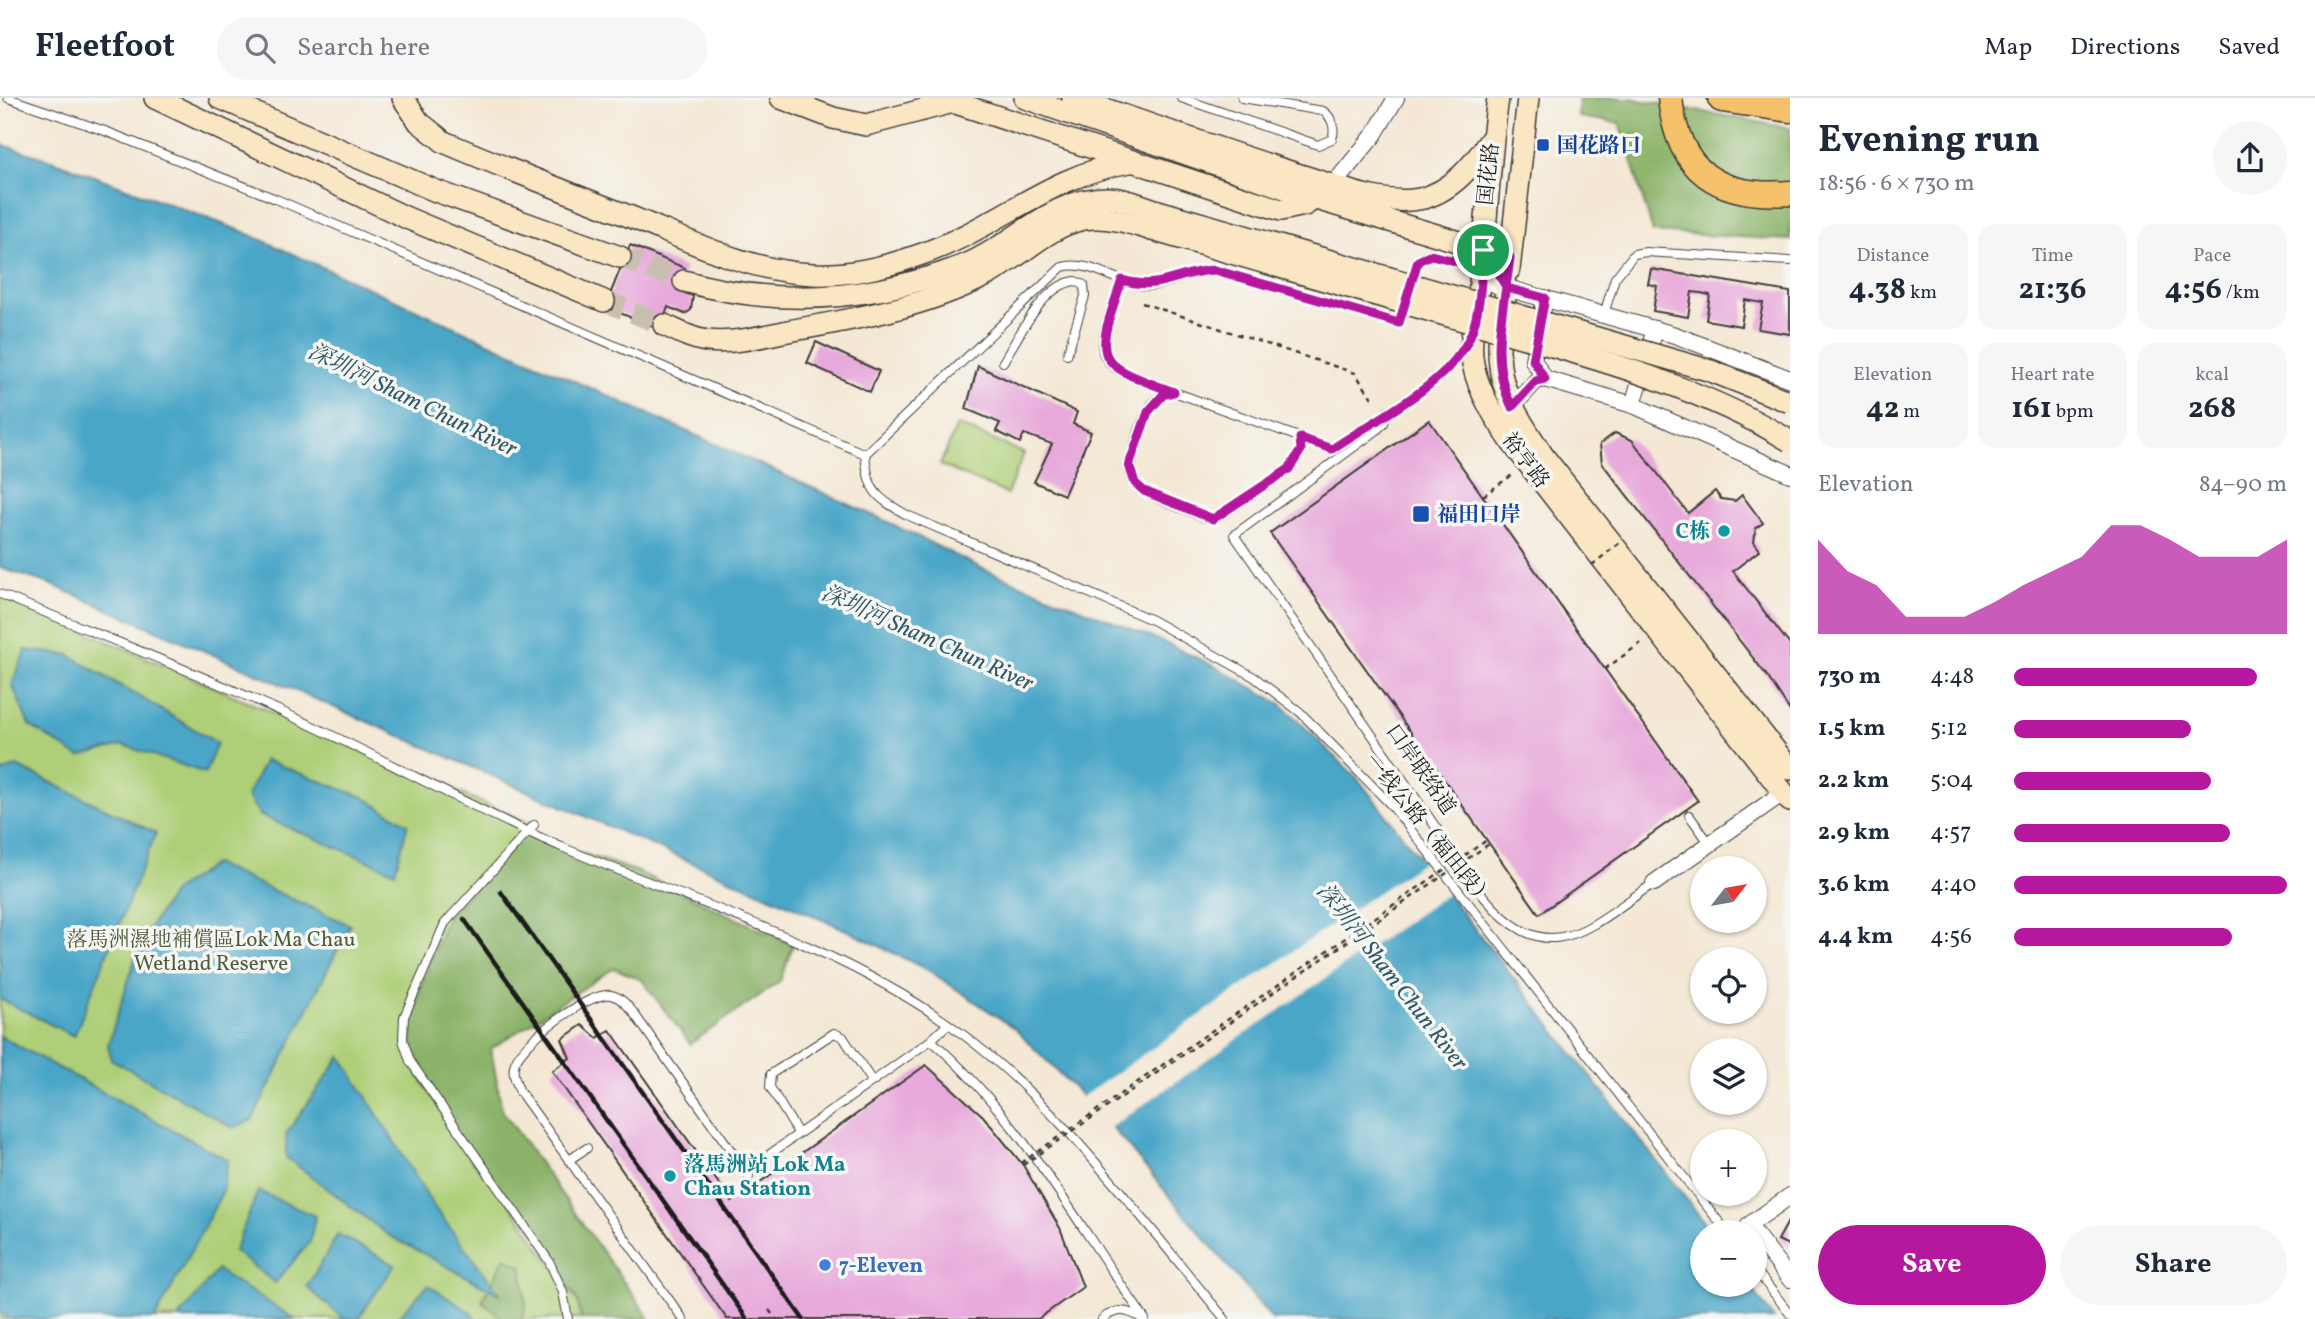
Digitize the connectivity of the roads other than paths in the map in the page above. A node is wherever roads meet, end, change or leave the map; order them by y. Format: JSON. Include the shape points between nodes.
{"nodes":[{"id":1,"x":8,"y":98,"type":"edge"},
{"id":2,"x":155,"y":98,"type":"edge"},
{"id":3,"x":220,"y":98,"type":"edge"},
{"id":4,"x":781,"y":98,"type":"edge"},
{"id":5,"x":1025,"y":98,"type":"edge"},
{"id":6,"x":1073,"y":98,"type":"edge"},
{"id":7,"x":1181,"y":98,"type":"edge"},
{"id":8,"x":1242,"y":98,"type":"edge"},
{"id":9,"x":1396,"y":98,"type":"edge"},
{"id":10,"x":1498,"y":98,"type":"edge"},
{"id":11,"x":1528,"y":98,"type":"edge"},
{"id":12,"x":1670,"y":98,"type":"edge"},
{"id":13,"x":1723,"y":98,"type":"edge"},
{"id":14,"x":954,"y":100,"type":"edge"},
{"id":15,"x":410,"y":101,"type":"edge"},
{"id":16,"x":1790,"y":108,"type":"edge"},
{"id":17,"x":1492,"y":137,"type":"junction"},
{"id":18,"x":1130,"y":162,"type":"junction"},
{"id":19,"x":1324,"y":192,"type":"junction"},
{"id":20,"x":1790,"y":193,"type":"edge"},
{"id":21,"x":1155,"y":220,"type":"junction"},
{"id":22,"x":1483,"y":250,"type":"junction"},
{"id":23,"x":620,"y":257,"type":"tunnel mouth"},
{"id":24,"x":1510,"y":257,"type":"junction"},
{"id":25,"x":1790,"y":261,"type":"edge"},
{"id":26,"x":1122,"y":280,"type":"junction"},
{"id":27,"x":684,"y":281,"type":"tunnel mouth"},
{"id":28,"x":1481,"y":281,"type":"junction"},
{"id":29,"x":1507,"y":288,"type":"junction"},
{"id":30,"x":1545,"y":298,"type":"junction"},
{"id":31,"x":604,"y":301,"type":"tunnel mouth"},
{"id":32,"x":1604,"y":314,"type":"junction"},
{"id":33,"x":664,"y":325,"type":"tunnel mouth"},
{"id":34,"x":1655,"y":329,"type":"junction"},
{"id":35,"x":1471,"y":334,"type":"junction"},
{"id":36,"x":1067,"y":355,"type":"dead end"},
{"id":37,"x":1003,"y":362,"type":"dead end"},
{"id":38,"x":1545,"y":379,"type":"junction"},
{"id":39,"x":1790,"y":379,"type":"edge"},
{"id":40,"x":1174,"y":392,"type":"junction"},
{"id":41,"x":1790,"y":402,"type":"edge"},
{"id":42,"x":1633,"y":405,"type":"junction"},
{"id":43,"x":1512,"y":407,"type":"junction"},
{"id":44,"x":1388,"y":411,"type":"junction"},
{"id":45,"x":1300,"y":438,"type":"junction"},
{"id":46,"x":1790,"y":441,"type":"edge"},
{"id":47,"x":865,"y":454,"type":"junction"},
{"id":48,"x":1790,"y":474,"type":"edge"},
{"id":49,"x":0,"y":594,"type":"edge"},
{"id":50,"x":1790,"y":769,"type":"edge"},
{"id":51,"x":1787,"y":797,"type":"edge"},
{"id":52,"x":1689,"y":815,"type":"dead end"},
{"id":53,"x":532,"y":828,"type":"junction"},
{"id":54,"x":1710,"y":844,"type":"junction"},
{"id":55,"x":1654,"y":883,"type":"joint"},
{"id":56,"x":948,"y":1024,"type":"junction"},
{"id":57,"x":932,"y":1040,"type":"junction"},
{"id":58,"x":872,"y":1082,"type":"junction"},
{"id":59,"x":798,"y":1133,"type":"junction"},
{"id":60,"x":587,"y":1148,"type":"dead end"},
{"id":61,"x":569,"y":1160,"type":"junction"},
{"id":62,"x":1790,"y":1196,"type":"edge"},
{"id":63,"x":1718,"y":1220,"type":"edge"},
{"id":64,"x":1756,"y":1220,"type":"edge"},
{"id":65,"x":1767,"y":1249,"type":"edge"},
{"id":66,"x":1790,"y":1279,"type":"edge"},
{"id":67,"x":1767,"y":1284,"type":"edge"},
{"id":68,"x":1790,"y":1314,"type":"edge"},
{"id":69,"x":568,"y":1319,"type":"edge"},
{"id":70,"x":683,"y":1319,"type":"edge"},
{"id":71,"x":1102,"y":1319,"type":"edge"},
{"id":72,"x":1144,"y":1319,"type":"edge"},
{"id":73,"x":1225,"y":1319,"type":"edge"}],
"edges":[{"from":1,"to":47,"type":"lane","via":[[276,199]]},
{"from":2,"to":31,"type":"main road","via":[[407,218]]},
{"from":3,"to":23,"type":"main road","via":[[436,191]]},
{"from":4,"to":14,"type":"main road","via":[[866,125]]},
{"from":5,"to":19,"type":"main road"},
{"from":6,"to":19,"type":"main road"},
{"from":7,"to":8,"type":"lane","via":[[1318,145],[1332,139],[1335,129],[1323,111]]},
{"from":9,"to":19,"type":"street","via":[[1374,135]]},
{"from":10,"to":17,"type":"main road","name":"国花路"},
{"from":11,"to":24,"type":"main road","name":"国花路"},
{"from":12,"to":20,"type":"main road","via":[[1681,143],[1704,173],[1748,194]]},
{"from":13,"to":16,"type":"highway"},
{"from":14,"to":18,"type":"main road"},
{"from":15,"to":18,"type":"main road","via":[[430,134],[452,145],[742,260],[813,274],[859,270],[921,254],[973,234],[1082,173]]},
{"from":17,"to":19,"type":"main road","via":[[1460,176],[1422,198],[1380,199]]},
{"from":17,"to":22,"type":"main road","name":"国花路"},
{"from":18,"to":19,"type":"main road","via":[[1281,210]]},
{"from":19,"to":22,"type":"main road"},
{"from":21,"to":27,"type":"main road","via":[[1109,198],[1073,203],[968,263],[903,286],[850,297],[744,292]]},
{"from":21,"to":33,"type":"main road","via":[[1081,220],[959,287],[853,320],[755,338],[709,341]]},
{"from":21,"to":41,"type":"main road","bridge":true,"via":[[1711,371]]},
{"from":21,"to":46,"type":"main road","bridge":true,"via":[[1575,352],[1694,394]]},
{"from":22,"to":24,"type":"main road"},
{"from":22,"to":26,"type":"lane","via":[[1459,262],[1431,255],[1418,261],[1399,323],[1215,270],[1196,271],[1158,285]]},
{"from":22,"to":28,"type":"main road","name":"裕亨路"},
{"from":22,"to":29,"type":"main road"},
{"from":24,"to":29,"type":"main road","name":"国花路"},
{"from":25,"to":32,"type":"lane","via":[[1634,254],[1615,278]]},
{"from":26,"to":40,"type":"lane","via":[[1102,340],[1104,356],[1127,375]]},
{"from":26,"to":47,"type":"lane","via":[[1079,265],[1062,267]]},
{"from":28,"to":29,"type":"street"},
{"from":28,"to":35,"type":"main road","name":"裕亨路"},
{"from":29,"to":30,"type":"street"},
{"from":29,"to":43,"type":"main road","name":"裕亨路","via":[[1497,340],[1500,374]]},
{"from":30,"to":32,"type":"street"},
{"from":30,"to":38,"type":"street","via":[[1533,360]]},
{"from":32,"to":34,"type":"street"},
{"from":34,"to":39,"type":"street"},
{"from":34,"to":42,"type":"street"},
{"from":35,"to":44,"type":"lane","via":[[1448,368]]},
{"from":35,"to":51,"type":"main road","name":"裕亨路","via":[[1477,379],[1500,426]]},
{"from":36,"to":37,"type":"lane","via":[[1085,296],[1084,285],[1075,281],[1045,300]]},
{"from":38,"to":42,"type":"street"},
{"from":38,"to":43,"type":"street","via":[[1536,381]]},
{"from":40,"to":45,"type":"lane"},
{"from":40,"to":45,"type":"lane","via":[[1163,395],[1148,412],[1129,465],[1135,483],[1144,491],[1203,517],[1222,515],[1289,469],[1301,450]]},
{"from":42,"to":48,"type":"street"},
{"from":43,"to":50,"type":"main road","name":"裕亨路","via":[[1544,457]]},
{"from":44,"to":45,"type":"lane","via":[[1332,449]]},
{"from":44,"to":55,"type":"lane","name":"口岸联络道","via":[[1376,431],[1234,535],[1484,897],[1511,925],[1531,935],[1565,937],[1586,929]]},
{"from":47,"to":63,"type":"lane","name":"一线公路（福田段）","via":[[871,489],[881,500],[1172,631],[1254,677],[1300,712],[1391,806]]},
{"from":49,"to":53,"type":"lane","via":[[287,714]]},
{"from":51,"to":54,"type":"street","name":"口岸联络道"},
{"from":52,"to":54,"type":"lane"},
{"from":53,"to":56,"type":"lane","via":[[796,939],[871,975]]},
{"from":53,"to":69,"type":"lane","via":[[445,923],[404,1017],[403,1041],[410,1061],[549,1261],[563,1292]]},
{"from":54,"to":55,"type":"street","name":"口岸联络道"},
{"from":56,"to":57,"type":"lane"},
{"from":56,"to":73,"type":"lane","via":[[1042,1105]]},
{"from":57,"to":58,"type":"lane"},
{"from":57,"to":72,"type":"lane","via":[[967,1071],[1021,1136]]},
{"from":58,"to":59,"type":"lane"},
{"from":58,"to":59,"type":"lane","via":[[843,1037],[834,1032],[771,1074],[770,1087]]},
{"from":59,"to":61,"type":"lane","via":[[747,1173],[632,1012],[612,995],[587,1001],[532,1039],[514,1065],[520,1092]]},
{"from":60,"to":61,"type":"lane"},
{"from":61,"to":70,"type":"lane"},
{"from":62,"to":64,"type":"street"},
{"from":65,"to":66,"type":"street"},
{"from":67,"to":68,"type":"lane"},
{"from":71,"to":72,"type":"lane","via":[[1114,1310],[1131,1311]]}]}
